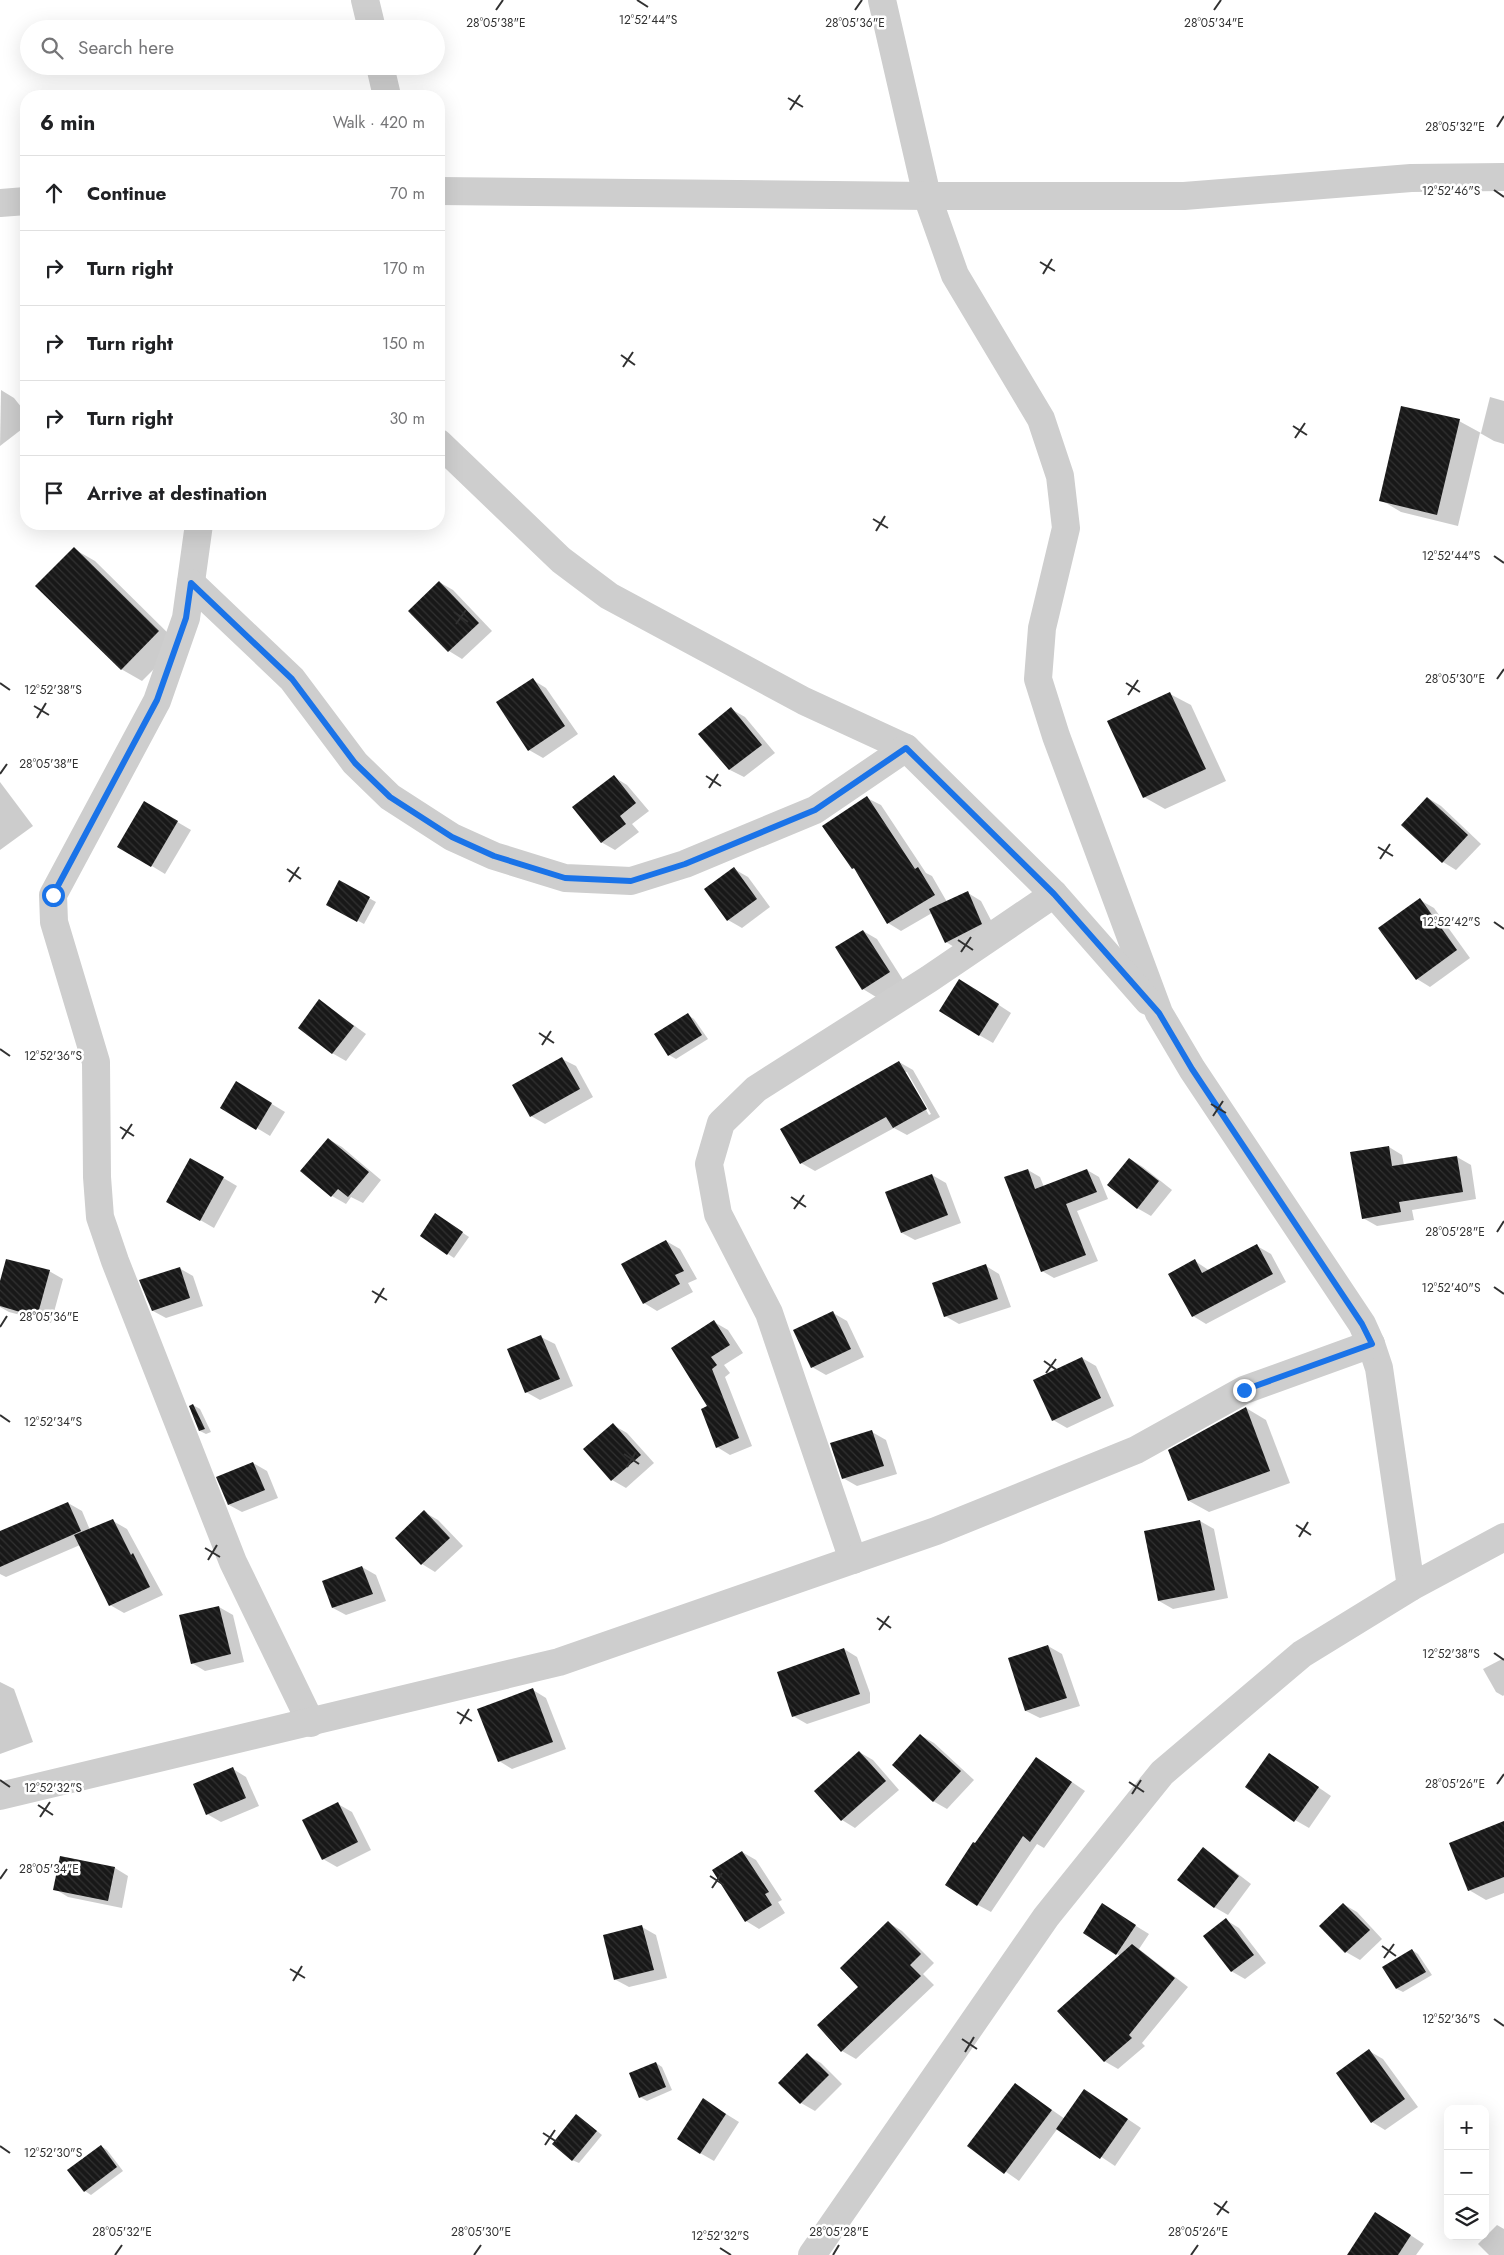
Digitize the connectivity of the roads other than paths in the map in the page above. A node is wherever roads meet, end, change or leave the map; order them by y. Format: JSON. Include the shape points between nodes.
{"nodes":[{"id":1,"x":365,"y":0,"type":"edge"},
{"id":2,"x":882,"y":0,"type":"edge"},
{"id":3,"x":370,"y":20,"type":"edge"},
{"id":4,"x":382,"y":75,"type":"edge"},
{"id":5,"x":386,"y":90,"type":"edge"},
{"id":6,"x":1504,"y":178,"type":"edge"},
{"id":7,"x":445,"y":191,"type":"edge"},
{"id":8,"x":927,"y":196,"type":"junction"},
{"id":9,"x":20,"y":201,"type":"edge"},
{"id":10,"x":0,"y":203,"type":"edge"},
{"id":11,"x":445,"y":449,"type":"edge"},
{"id":12,"x":198,"y":530,"type":"edge"},
{"id":13,"x":191,"y":583,"type":"junction"},
{"id":14,"x":906,"y":748,"type":"junction"},
{"id":15,"x":1054,"y":894,"type":"junction"},
{"id":16,"x":1159,"y":1013,"type":"junction"},
{"id":17,"x":1372,"y":1344,"type":"junction"},
{"id":18,"x":1504,"y":1537,"type":"edge"},
{"id":19,"x":854,"y":1560,"type":"junction"},
{"id":20,"x":1411,"y":1588,"type":"junction"},
{"id":21,"x":311,"y":1723,"type":"junction"},
{"id":22,"x":0,"y":1796,"type":"edge"},
{"id":23,"x":812,"y":2255,"type":"edge"}],
"edges":[{"from":1,"to":3,"type":"street"},
{"from":2,"to":8,"type":"street"},
{"from":4,"to":5,"type":"street"},
{"from":6,"to":8,"type":"street","via":[[1411,178],[1184,196]]},
{"from":7,"to":8,"type":"street"},
{"from":8,"to":16,"type":"street","via":[[955,275],[1041,419],[1060,476],[1066,528],[1042,628],[1038,679]]},
{"from":9,"to":10,"type":"street"},
{"from":11,"to":14,"type":"street","via":[[560,560],[609,596],[804,702]]},
{"from":12,"to":13,"type":"street"},
{"from":13,"to":14,"type":"street","via":[[292,679],[355,763],[390,797],[452,837],[494,856],[565,878],[631,881],[685,864],[815,810]]},
{"from":13,"to":21,"type":"street","via":[[186,618],[157,700],[53,895],[54,922],[96,1062],[100,1217],[233,1562]]},
{"from":14,"to":15,"type":"street"},
{"from":15,"to":16,"type":"street"},
{"from":15,"to":19,"type":"street","via":[[929,979],[756,1089],[721,1123],[709,1164],[718,1214],[769,1313]]},
{"from":16,"to":17,"type":"street","via":[[1192,1069],[1362,1324]]},
{"from":17,"to":19,"type":"street","via":[[1244,1390],[1136,1450],[936,1531]]},
{"from":17,"to":20,"type":"street","via":[[1379,1368]]},
{"from":18,"to":20,"type":"street"},
{"from":19,"to":21,"type":"street","via":[[558,1662]]},
{"from":20,"to":23,"type":"street","via":[[1302,1654],[1162,1773],[1046,1917]]},
{"from":21,"to":22,"type":"street"}]}
